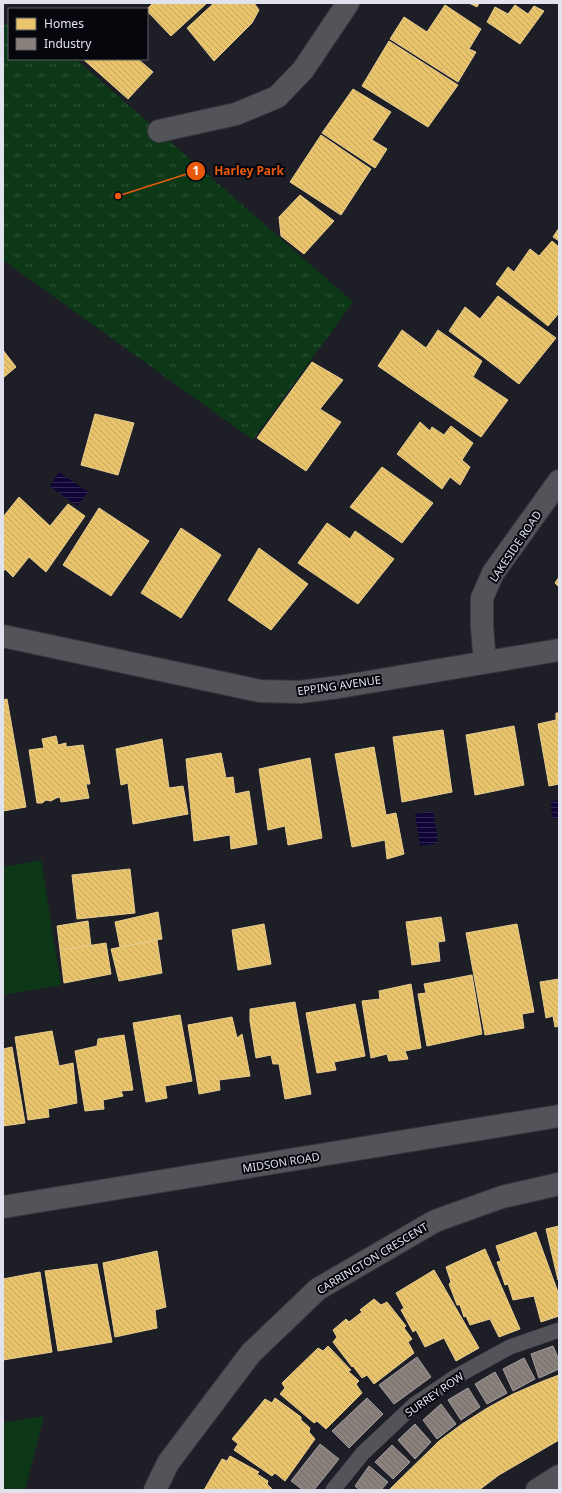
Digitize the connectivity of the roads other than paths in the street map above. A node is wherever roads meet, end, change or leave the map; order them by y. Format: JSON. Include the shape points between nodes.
{"nodes":[{"id":1,"x":348,"y":3,"type":"edge"},
{"id":2,"x":159,"y":131,"type":"dead end"},
{"id":3,"x":559,"y":481,"type":"edge"},
{"id":4,"x":3,"y":636,"type":"edge"},
{"id":5,"x":559,"y":650,"type":"edge"},
{"id":6,"x":485,"y":662,"type":"junction"},
{"id":7,"x":559,"y":1116,"type":"edge"},
{"id":8,"x":559,"y":1184,"type":"edge"},
{"id":9,"x":3,"y":1207,"type":"edge"},
{"id":10,"x":559,"y":1330,"type":"edge"},
{"id":11,"x":559,"y":1476,"type":"edge"},
{"id":12,"x":155,"y":1490,"type":"edge"},
{"id":13,"x":333,"y":1490,"type":"edge"},
{"id":14,"x":537,"y":1490,"type":"edge"}],
"edges":[{"from":1,"to":2,"type":"street","via":[[302,70],[277,98],[236,114]]},
{"from":3,"to":6,"type":"street","name":"LAKESIDE ROAD","via":[[493,573],[482,598]]},
{"from":4,"to":6,"type":"street","name":"EPPING AVENUE","via":[[260,691],[300,692],[339,687]]},
{"from":5,"to":6,"type":"street","name":"EPPING AVENUE"},
{"from":7,"to":9,"type":"street","name":"MIDSON ROAD"},
{"from":8,"to":12,"type":"street","name":"CARRINGTON CRESCENT","via":[[502,1197],[436,1221],[318,1289],[251,1353],[168,1463]]},
{"from":10,"to":13,"type":"lane","name":"SURREY ROW","via":[[510,1347],[457,1376],[414,1405],[363,1453]]},
{"from":11,"to":14,"type":"street"}]}
